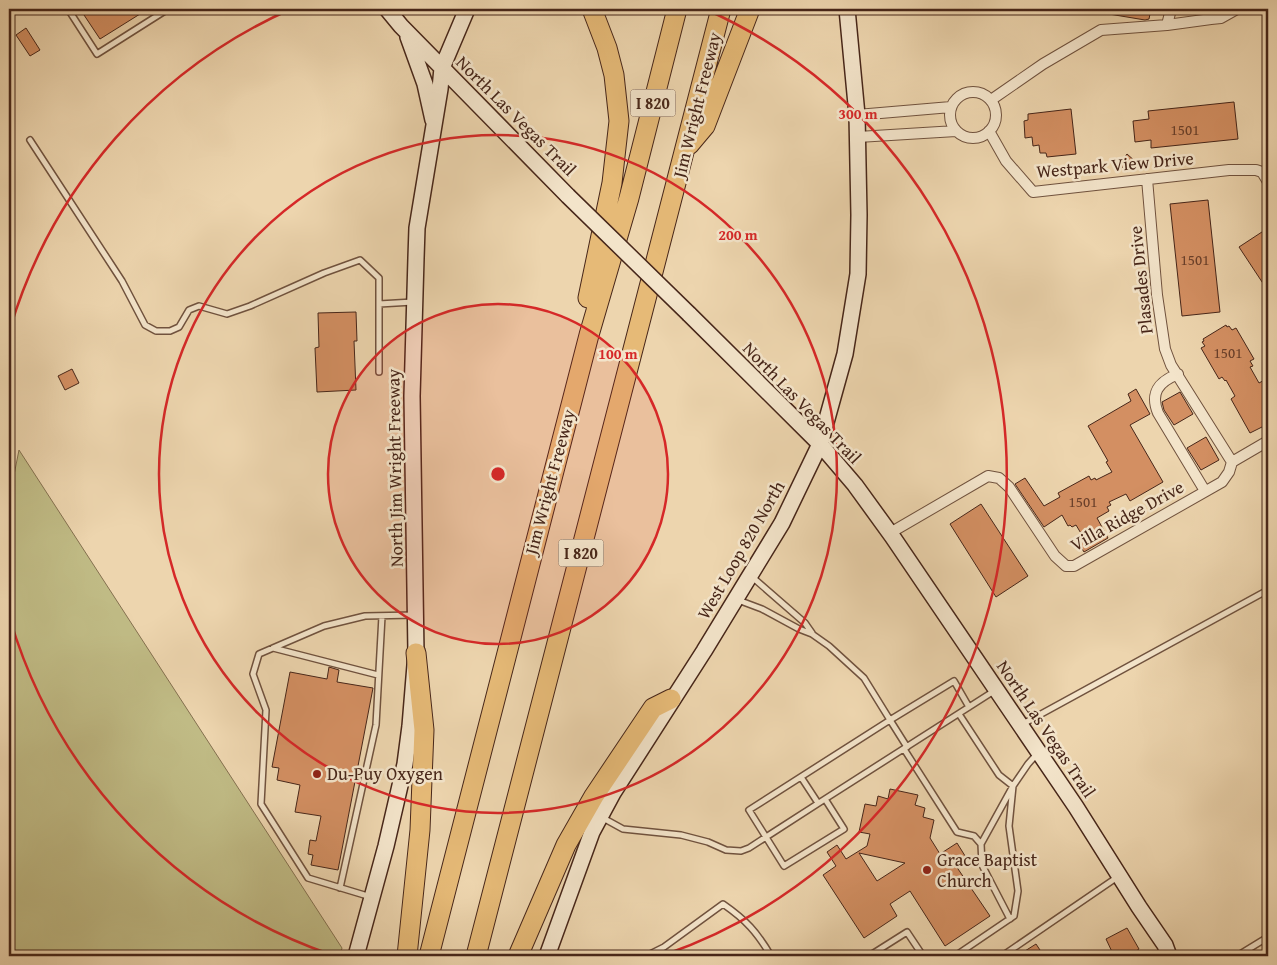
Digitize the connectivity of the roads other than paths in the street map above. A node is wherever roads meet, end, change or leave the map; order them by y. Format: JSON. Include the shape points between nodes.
{"nodes":[{"id":1,"x":68,"y":9,"type":"edge"},
{"id":2,"x":168,"y":9,"type":"edge"},
{"id":3,"x":387,"y":9,"type":"edge"},
{"id":4,"x":467,"y":9,"type":"edge"},
{"id":5,"x":592,"y":9,"type":"edge"},
{"id":6,"x":677,"y":9,"type":"edge"},
{"id":7,"x":721,"y":9,"type":"edge"},
{"id":8,"x":750,"y":9,"type":"edge"},
{"id":9,"x":847,"y":9,"type":"edge"},
{"id":10,"x":1170,"y":9,"type":"edge"},
{"id":11,"x":1237,"y":9,"type":"edge"},
{"id":12,"x":1167,"y":25,"type":"junction"},
{"id":13,"x":405,"y":31,"type":"junction"},
{"id":14,"x":442,"y":68,"type":"junction"},
{"id":15,"x":991,"y":100,"type":"junction"},
{"id":16,"x":951,"y":107,"type":"junction"},
{"id":17,"x":858,"y":116,"type":"junction"},
{"id":18,"x":434,"y":127,"type":"junction"},
{"id":19,"x":956,"y":131,"type":"junction"},
{"id":20,"x":989,"y":132,"type":"junction"},
{"id":21,"x":858,"y":137,"type":"junction"},
{"id":22,"x":30,"y":140,"type":"dead end"},
{"id":23,"x":685,"y":150,"type":"junction"},
{"id":24,"x":1268,"y":162,"type":"edge"},
{"id":25,"x":1262,"y":172,"type":"junction"},
{"id":26,"x":1147,"y":179,"type":"junction"},
{"id":27,"x":1268,"y":182,"type":"edge"},
{"id":28,"x":414,"y":302,"type":"junction"},
{"id":29,"x":379,"y":304,"type":"junction"},
{"id":30,"x":588,"y":335,"type":"junction"},
{"id":31,"x":378,"y":372,"type":"dead end"},
{"id":32,"x":1178,"y":374,"type":"junction"},
{"id":33,"x":1268,"y":441,"type":"edge"},
{"id":34,"x":820,"y":444,"type":"junction"},
{"id":35,"x":1232,"y":462,"type":"junction"},
{"id":36,"x":1205,"y":492,"type":"junction"},
{"id":37,"x":890,"y":533,"type":"junction"},
{"id":38,"x":750,"y":576,"type":"junction"},
{"id":39,"x":1268,"y":590,"type":"edge"},
{"id":40,"x":736,"y":599,"type":"junction"},
{"id":41,"x":415,"y":615,"type":"junction"},
{"id":42,"x":382,"y":616,"type":"junction"},
{"id":43,"x":812,"y":634,"type":"junction"},
{"id":44,"x":273,"y":648,"type":"junction"},
{"id":45,"x":416,"y":653,"type":"junction"},
{"id":46,"x":378,"y":675,"type":"junction"},
{"id":47,"x":996,"y":689,"type":"junction"},
{"id":48,"x":671,"y":699,"type":"junction"},
{"id":49,"x":970,"y":707,"type":"junction"},
{"id":50,"x":959,"y":714,"type":"junction"},
{"id":51,"x":890,"y":720,"type":"junction"},
{"id":52,"x":1021,"y":725,"type":"junction"},
{"id":53,"x":906,"y":748,"type":"junction"},
{"id":54,"x":1039,"y":752,"type":"junction"},
{"id":55,"x":802,"y":777,"type":"junction"},
{"id":56,"x":1013,"y":786,"type":"junction"},
{"id":57,"x":826,"y":799,"type":"junction"},
{"id":58,"x":818,"y":803,"type":"junction"},
{"id":59,"x":600,"y":816,"type":"junction"},
{"id":60,"x":766,"y":836,"type":"junction"},
{"id":61,"x":981,"y":844,"type":"junction"},
{"id":62,"x":1119,"y":876,"type":"junction"},
{"id":63,"x":340,"y":888,"type":"junction"},
{"id":64,"x":372,"y":897,"type":"junction"},
{"id":65,"x":1010,"y":919,"type":"junction"},
{"id":66,"x":1268,"y":936,"type":"edge"},
{"id":67,"x":356,"y":956,"type":"edge"},
{"id":68,"x":408,"y":956,"type":"edge"},
{"id":69,"x":430,"y":956,"type":"edge"},
{"id":70,"x":476,"y":956,"type":"edge"},
{"id":71,"x":518,"y":956,"type":"edge"},
{"id":72,"x":547,"y":956,"type":"edge"},
{"id":73,"x":646,"y":956,"type":"edge"},
{"id":74,"x":771,"y":956,"type":"edge"},
{"id":75,"x":870,"y":956,"type":"edge"},
{"id":76,"x":923,"y":956,"type":"edge"},
{"id":77,"x":956,"y":956,"type":"edge"},
{"id":78,"x":1002,"y":956,"type":"edge"},
{"id":79,"x":1169,"y":956,"type":"edge"},
{"id":80,"x":1238,"y":956,"type":"edge"}],
"edges":[{"from":1,"to":2,"type":"lane","via":[[97,54]]},
{"from":3,"to":13,"type":"street","name":"North Las Vegas Trail"},
{"from":4,"to":14,"type":"street","name":"North Jim Wright Freeway"},
{"from":5,"to":30,"type":"highway","via":[[614,75],[619,121],[612,183],[584,317]]},
{"from":6,"to":30,"type":"highway","name":"Jim Wright Freeway","number":"I 820","via":[[629,198]]},
{"from":7,"to":23,"type":"highway","name":"Jim Wright Freeway","number":"I 820"},
{"from":8,"to":23,"type":"highway","via":[[705,126]]},
{"from":9,"to":17,"type":"street","name":"West Loop 820 North"},
{"from":10,"to":12,"type":"street"},
{"from":11,"to":12,"type":"street","via":[[1221,18]]},
{"from":12,"to":15,"type":"street","via":[[1101,30]]},
{"from":13,"to":14,"type":"street","name":"North Las Vegas Trail"},
{"from":13,"to":18,"type":"street","via":[[425,84]]},
{"from":14,"to":18,"type":"street","name":"North Jim Wright Freeway"},
{"from":14,"to":34,"type":"street","name":"North Las Vegas Trail","bridge":true},
{"from":15,"to":16,"type":"street","via":[[972,91],[959,96]]},
{"from":15,"to":20,"type":"street","via":[[996,119]]},
{"from":16,"to":17,"type":"street"},
{"from":16,"to":19,"type":"street","via":[[950,120]]},
{"from":17,"to":21,"type":"street","name":"West Loop 820 North"},
{"from":18,"to":28,"type":"street","name":"North Jim Wright Freeway","via":[[417,228]]},
{"from":19,"to":20,"type":"street","via":[[969,138]]},
{"from":19,"to":21,"type":"street"},
{"from":20,"to":26,"type":"street","name":"Westpark View Drive","via":[[1006,161],[1033,192]]},
{"from":21,"to":34,"type":"street","name":"West Loop 820 North","via":[[858,274],[845,354]]},
{"from":22,"to":29,"type":"lane","via":[[122,281],[145,325],[156,331],[170,331],[178,327],[189,310],[199,306],[227,314],[360,260],[379,278]]},
{"from":23,"to":70,"type":"highway","name":"Jim Wright Freeway","number":"I 820"},
{"from":24,"to":25,"type":"street"},
{"from":25,"to":26,"type":"street","name":"Westpark View Drive","via":[[1229,170]]},
{"from":25,"to":27,"type":"street"},
{"from":26,"to":32,"type":"street","name":"Plasades Drive","via":[[1165,349]]},
{"from":28,"to":29,"type":"lane"},
{"from":28,"to":41,"type":"street","name":"North Jim Wright Freeway"},
{"from":29,"to":31,"type":"lane"},
{"from":30,"to":69,"type":"highway","name":"Jim Wright Freeway","number":"I 820"},
{"from":32,"to":35,"type":"street","name":"Plasades Drive"},
{"from":32,"to":36,"type":"street","via":[[1156,391],[1155,406]]},
{"from":33,"to":35,"type":"street","name":"Villa Ridge Drive"},
{"from":34,"to":37,"type":"street","name":"North Las Vegas Trail"},
{"from":34,"to":38,"type":"street","name":"West Loop 820 North","via":[[782,523]]},
{"from":35,"to":36,"type":"street","name":"Villa Ridge Drive","via":[[1222,482]]},
{"from":36,"to":37,"type":"street","name":"Villa Ridge Drive","via":[[1074,566],[1066,566],[1055,556],[1009,487],[999,478],[988,476]]},
{"from":37,"to":47,"type":"street","name":"North Las Vegas Trail"},
{"from":38,"to":40,"type":"street","name":"West Loop 820 North"},
{"from":38,"to":43,"type":"lane","via":[[805,623]]},
{"from":39,"to":52,"type":"lane"},
{"from":40,"to":43,"type":"lane"},
{"from":40,"to":48,"type":"street","name":"West Loop 820 North"},
{"from":41,"to":42,"type":"lane"},
{"from":41,"to":45,"type":"street","name":"North Jim Wright Freeway"},
{"from":42,"to":44,"type":"lane","via":[[365,616],[324,626]]},
{"from":42,"to":46,"type":"lane"},
{"from":43,"to":51,"type":"lane","via":[[864,678]]},
{"from":44,"to":46,"type":"lane"},
{"from":44,"to":63,"type":"lane","via":[[259,654],[253,674],[266,710],[261,804],[308,878]]},
{"from":45,"to":64,"type":"street","name":"North Jim Wright Freeway","via":[[404,764]]},
{"from":45,"to":68,"type":"highway","via":[[424,730],[420,830]]},
{"from":46,"to":63,"type":"lane","via":[[376,725]]},
{"from":47,"to":49,"type":"lane"},
{"from":47,"to":52,"type":"street","name":"North Las Vegas Trail"},
{"from":48,"to":59,"type":"street","name":"West Loop 820 North"},
{"from":48,"to":71,"type":"highway","via":[[653,708],[594,796],[566,845]]},
{"from":49,"to":50,"type":"lane"},
{"from":49,"to":51,"type":"lane","via":[[954,681]]},
{"from":50,"to":53,"type":"lane"},
{"from":50,"to":56,"type":"lane","via":[[999,775]]},
{"from":51,"to":53,"type":"lane"},
{"from":51,"to":55,"type":"lane"},
{"from":52,"to":54,"type":"street","name":"North Las Vegas Trail"},
{"from":53,"to":57,"type":"lane"},
{"from":53,"to":61,"type":"lane","via":[[957,832],[974,836]]},
{"from":54,"to":56,"type":"lane"},
{"from":54,"to":62,"type":"street","name":"North Las Vegas Trail"},
{"from":55,"to":58,"type":"lane"},
{"from":55,"to":60,"type":"lane","via":[[750,810]]},
{"from":56,"to":61,"type":"lane"},
{"from":56,"to":65,"type":"lane","via":[[1009,826],[1018,891],[1014,916]]},
{"from":57,"to":58,"type":"lane"},
{"from":57,"to":60,"type":"lane","via":[[844,829],[784,866]]},
{"from":58,"to":60,"type":"lane"},
{"from":59,"to":60,"type":"lane","via":[[623,829],[681,835],[734,851],[749,848]]},
{"from":59,"to":72,"type":"street","name":"West Loop 820 North"},
{"from":61,"to":65,"type":"lane","via":[[982,865]]},
{"from":62,"to":78,"type":"lane"},
{"from":62,"to":79,"type":"street","name":"North Las Vegas Trail"},
{"from":63,"to":64,"type":"lane"},
{"from":64,"to":67,"type":"street","name":"North Jim Wright Freeway"},
{"from":65,"to":77,"type":"lane"},
{"from":66,"to":80,"type":"lane"},
{"from":73,"to":74,"type":"lane","via":[[664,947],[723,904],[745,919]]},
{"from":75,"to":76,"type":"lane","via":[[907,932]]}]}
